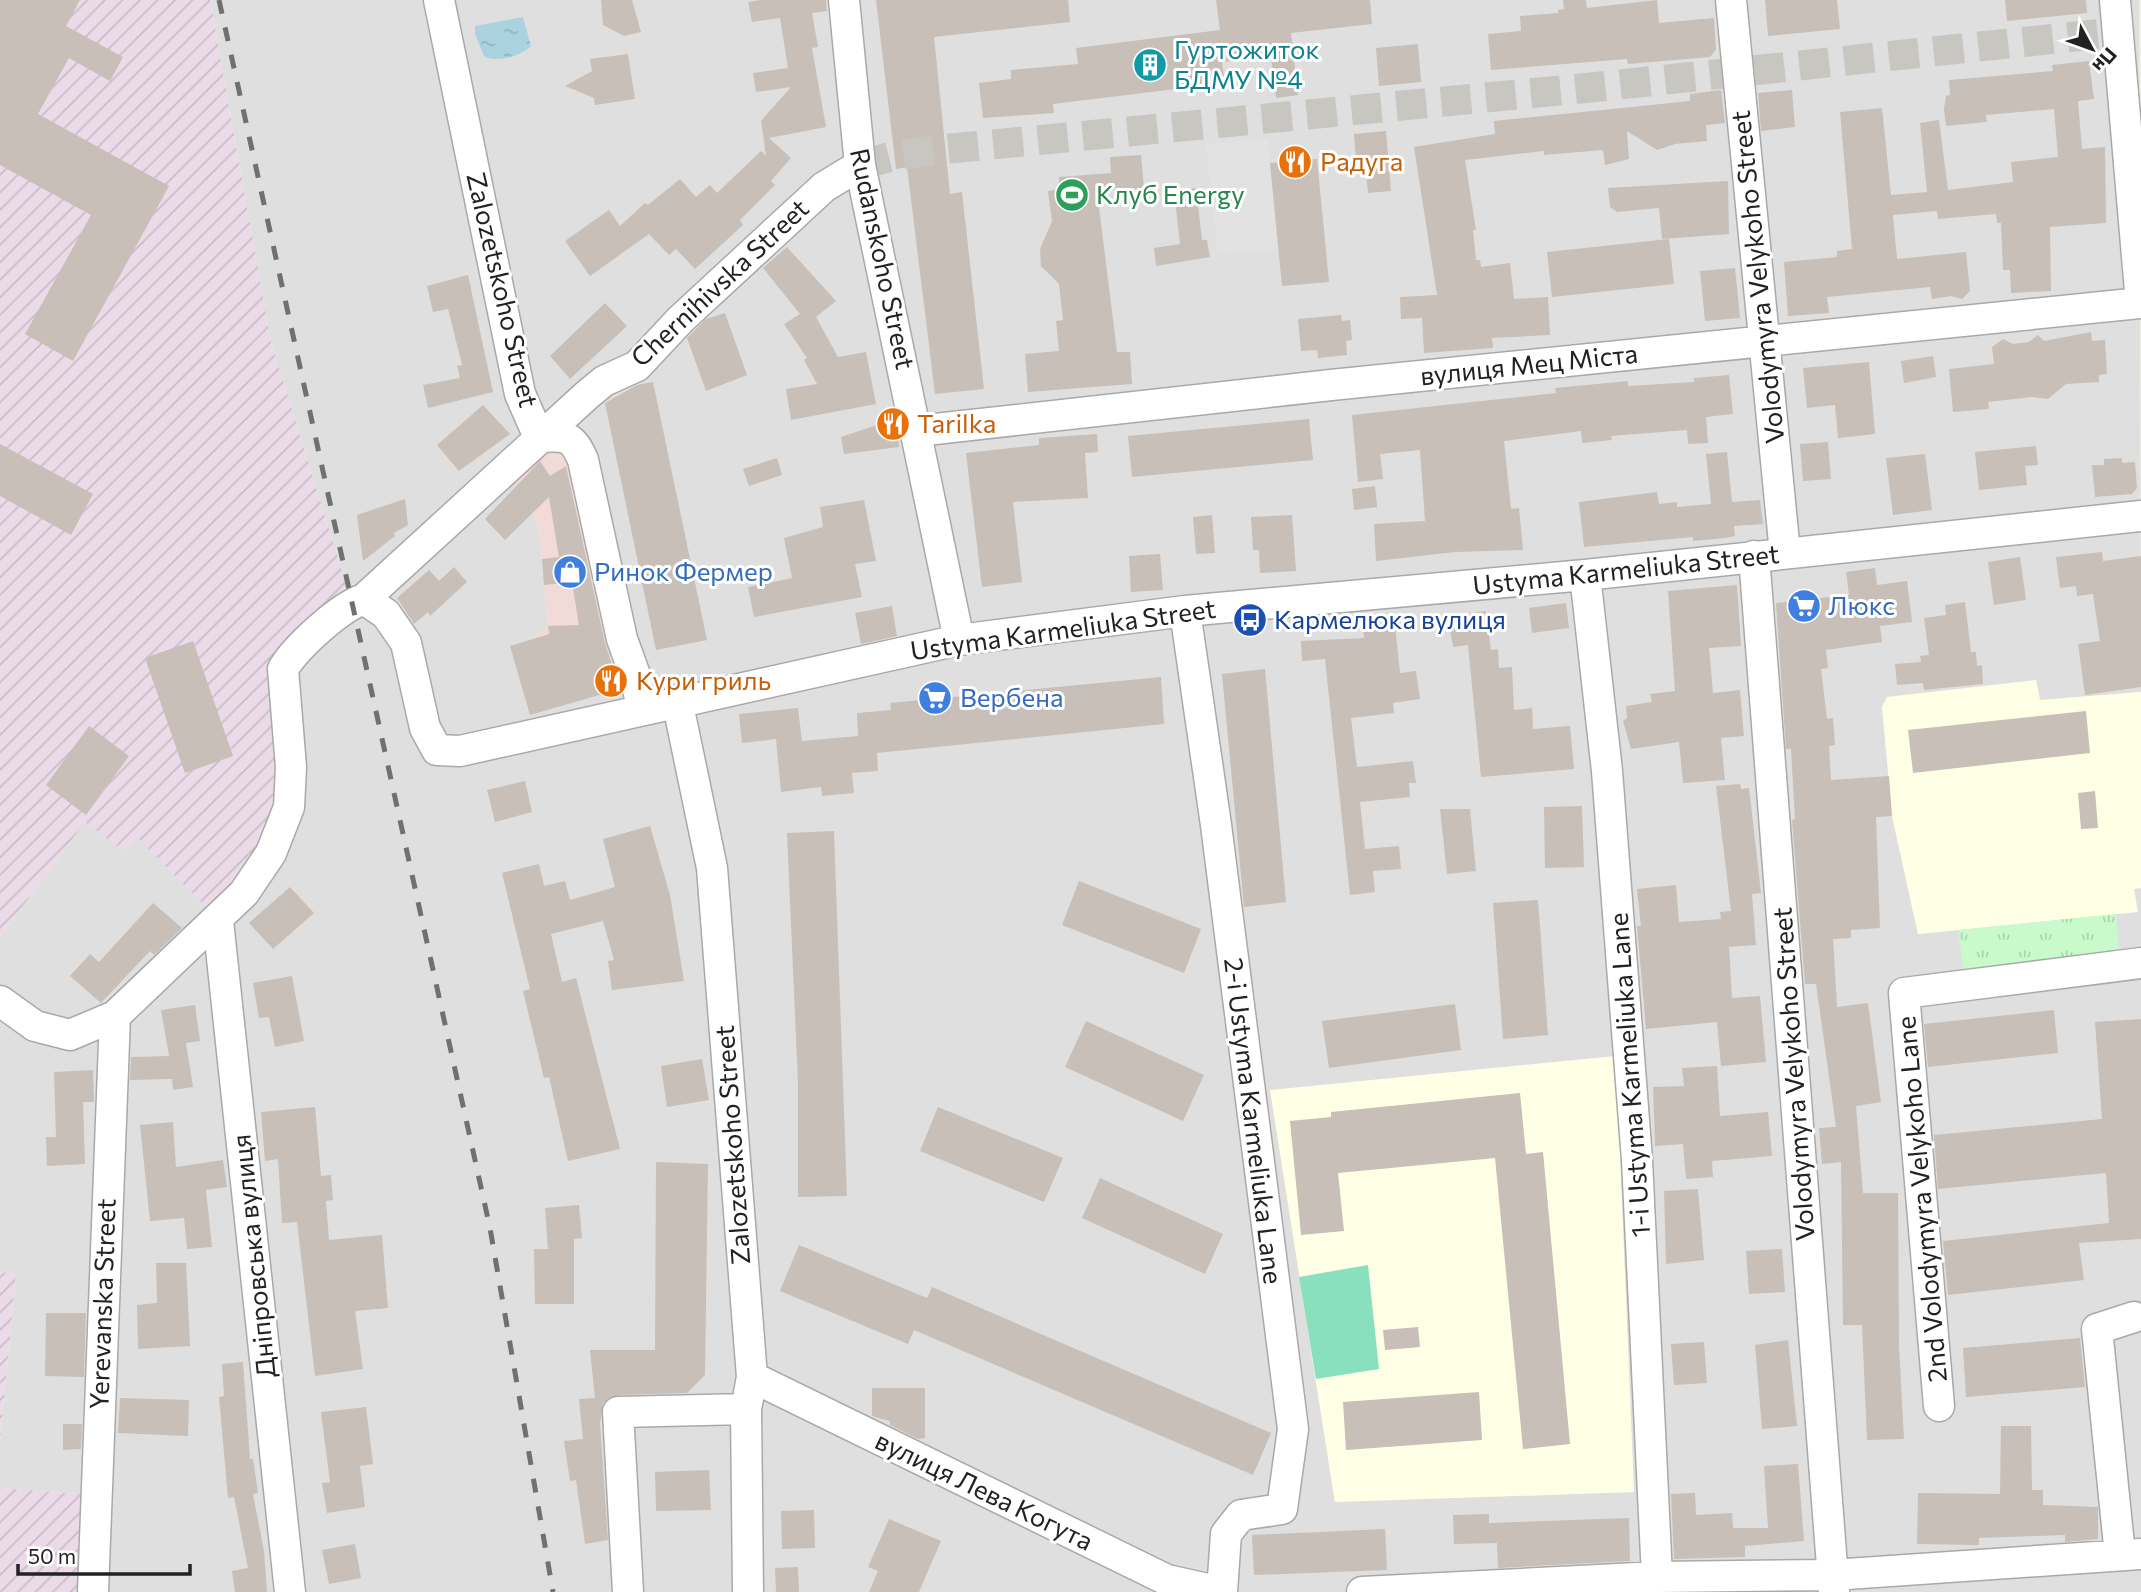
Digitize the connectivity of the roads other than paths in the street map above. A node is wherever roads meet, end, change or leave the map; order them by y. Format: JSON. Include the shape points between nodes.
{"nodes":[{"id":1,"x":439,"y":0,"type":"edge"},
{"id":2,"x":844,"y":0,"type":"edge"},
{"id":3,"x":1731,"y":0,"type":"edge"},
{"id":4,"x":2115,"y":0,"type":"edge"},
{"id":5,"x":860,"y":165,"type":"junction"},
{"id":6,"x":2141,"y":303,"type":"edge"},
{"id":7,"x":1766,"y":342,"type":"junction"},
{"id":8,"x":917,"y":431,"type":"junction"},
{"id":9,"x":539,"y":437,"type":"junction"},
{"id":10,"x":2141,"y":516,"type":"edge"},
{"id":11,"x":1785,"y":553,"type":"junction"},
{"id":12,"x":1754,"y":556,"type":"junction"},
{"id":13,"x":1585,"y":575,"type":"junction"},
{"id":14,"x":364,"y":600,"type":"junction"},
{"id":15,"x":1185,"y":611,"type":"junction"},
{"id":16,"x":959,"y":640,"type":"junction"},
{"id":17,"x":677,"y":700,"type":"junction"},
{"id":18,"x":642,"y":708,"type":"junction"},
{"id":19,"x":218,"y":920,"type":"junction"},
{"id":20,"x":2141,"y":963,"type":"edge"},
{"id":21,"x":0,"y":1001,"type":"edge"},
{"id":22,"x":115,"y":1016,"type":"junction"},
{"id":23,"x":2134,"y":1318,"type":"dead end"},
{"id":24,"x":752,"y":1377,"type":"junction"},
{"id":25,"x":1939,"y":1406,"type":"dead end"},
{"id":26,"x":746,"y":1409,"type":"junction"},
{"id":27,"x":2130,"y":1554,"type":"edge"},
{"id":28,"x":1657,"y":1577,"type":"junction"},
{"id":29,"x":1833,"y":1583,"type":"edge"},
{"id":30,"x":93,"y":1592,"type":"edge"},
{"id":31,"x":290,"y":1592,"type":"edge"},
{"id":32,"x":628,"y":1592,"type":"edge"},
{"id":33,"x":748,"y":1592,"type":"edge"},
{"id":34,"x":1221,"y":1592,"type":"edge"},
{"id":35,"x":1362,"y":1592,"type":"edge"}],
"edges":[{"from":1,"to":9,"type":"street","name":"Zalozetskoho Street","via":[[520,394]]},
{"from":2,"to":5,"type":"street","name":"Rudanskoho Street"},
{"from":3,"to":7,"type":"street","name":"Volodymyra Velykoho Street"},
{"from":4,"to":6,"type":"street"},
{"from":5,"to":8,"type":"street","name":"Rudanskoho Street"},
{"from":5,"to":9,"type":"street","name":"Chernihivska Street","via":[[824,187],[637,366],[604,382]]},
{"from":6,"to":7,"type":"street","name":"вулиця Мец Міста"},
{"from":7,"to":8,"type":"street","name":"вулиця Мец Міста"},
{"from":7,"to":11,"type":"street","name":"Volodymyra Velykoho Street"},
{"from":8,"to":16,"type":"street","name":"Rudanskoho Street"},
{"from":9,"to":14,"type":"street","name":"Chernihivska Street"},
{"from":9,"to":18,"type":"street","name":"Zalozetskoho Street","via":[[564,436],[576,443],[583,460]]},
{"from":10,"to":11,"type":"street","name":"Ustyma Karmeliuka Street"},
{"from":11,"to":12,"type":"street","name":"Ustyma Karmeliuka Street"},
{"from":12,"to":13,"type":"street","name":"Ustyma Karmeliuka Street"},
{"from":12,"to":29,"type":"street","name":"Volodymyra Velykoho Street"},
{"from":13,"to":15,"type":"street","name":"Ustyma Karmeliuka Street"},
{"from":13,"to":28,"type":"street","name":"1-i Ustyma Karmeliuka Lane","via":[[1606,771],[1637,1160]]},
{"from":14,"to":18,"type":"street","name":"Ustyma Karmeliuka Street","via":[[386,614],[406,643],[425,729],[438,751],[460,751]]},
{"from":14,"to":19,"type":"street","via":[[352,603],[305,643],[283,669],[291,767],[289,807],[271,853],[244,893]]},
{"from":15,"to":16,"type":"street","name":"Ustyma Karmeliuka Street"},
{"from":15,"to":34,"type":"street","name":"2-i Ustyma Karmeliuka Lane","via":[[1293,1429],[1282,1509],[1241,1515],[1226,1534]]},
{"from":16,"to":17,"type":"street","name":"Ustyma Karmeliuka Street"},
{"from":17,"to":18,"type":"street","name":"Ustyma Karmeliuka Street"},
{"from":17,"to":24,"type":"street","name":"Zalozetskoho Street","via":[[712,868]]},
{"from":19,"to":22,"type":"street"},
{"from":19,"to":31,"type":"street","name":"Дніпровська вулиця"},
{"from":20,"to":25,"type":"street","name":"2nd Volodymyra Velykoho Lane","via":[[1904,993]]},
{"from":21,"to":22,"type":"street","via":[[35,1026],[70,1035]]},
{"from":22,"to":30,"type":"street","name":"Yerevanska Street"},
{"from":23,"to":27,"type":"street","via":[[2097,1329]]},
{"from":24,"to":26,"type":"street","name":"Zalozetskoho Street"},
{"from":24,"to":34,"type":"street","name":"вулиця Лева Когута","via":[[1167,1580]]},
{"from":26,"to":32,"type":"street","via":[[618,1412]]},
{"from":26,"to":33,"type":"street","name":"Zalozetskoho Street"},
{"from":27,"to":29,"type":"street"},
{"from":28,"to":29,"type":"street"},
{"from":28,"to":35,"type":"street"}]}
